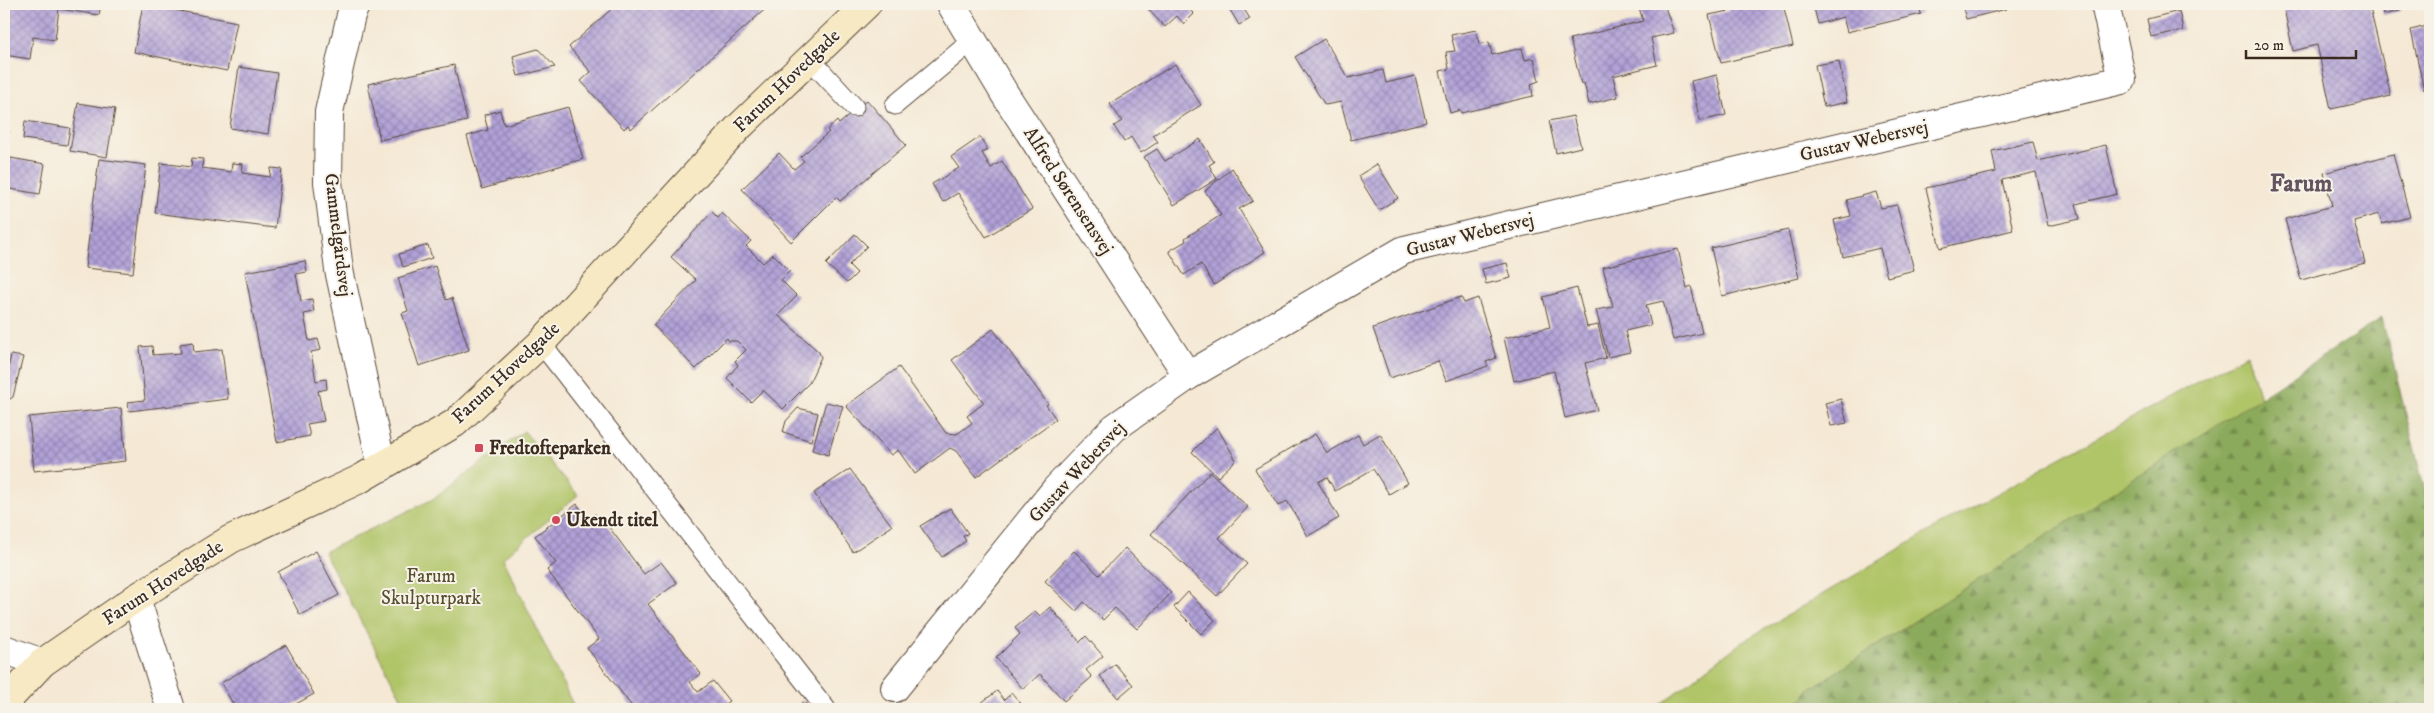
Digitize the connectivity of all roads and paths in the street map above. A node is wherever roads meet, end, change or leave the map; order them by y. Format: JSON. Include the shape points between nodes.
{"nodes":[{"id":1,"x":356,"y":4,"type":"edge"},
{"id":2,"x":867,"y":4,"type":"edge"},
{"id":3,"x":951,"y":4,"type":"edge"},
{"id":4,"x":2105,"y":4,"type":"edge"},
{"id":5,"x":973,"y":40,"type":"junction"},
{"id":6,"x":810,"y":59,"type":"junction"},
{"id":7,"x":895,"y":105,"type":"dead end"},
{"id":8,"x":854,"y":107,"type":"dead end"},
{"id":9,"x":541,"y":343,"type":"junction"},
{"id":10,"x":1188,"y":376,"type":"junction"},
{"id":11,"x":382,"y":467,"type":"junction"},
{"id":12,"x":136,"y":598,"type":"junction"},
{"id":13,"x":4,"y":649,"type":"edge"},
{"id":14,"x":42,"y":663,"type":"junction"},
{"id":15,"x":895,"y":688,"type":"dead end"},
{"id":16,"x":4,"y":704,"type":"edge"},
{"id":17,"x":171,"y":709,"type":"edge"},
{"id":18,"x":826,"y":709,"type":"edge"}],
"edges":[{"from":1,"to":11,"type":"street","name":"Gammelgårdsvej","via":[[329,112],[328,182],[339,270]]},
{"from":2,"to":6,"type":"street","name":"Farum Hovedgade"},
{"from":3,"to":5,"type":"street","name":"Alfred Sørensensvej"},
{"from":4,"to":10,"type":"street","name":"Gustav Webersvej","via":[[2122,80],[1404,250]]},
{"from":5,"to":7,"type":"lane"},
{"from":5,"to":10,"type":"street","name":"Alfred Sørensensvej"},
{"from":6,"to":8,"type":"lane"},
{"from":6,"to":9,"type":"street","name":"Farum Hovedgade","via":[[738,128]]},
{"from":9,"to":11,"type":"street","name":"Farum Hovedgade","via":[[456,422]]},
{"from":9,"to":18,"type":"lane"},
{"from":10,"to":15,"type":"street","name":"Gustav Webersvej","via":[[1114,428],[1056,489]]},
{"from":11,"to":12,"type":"street","name":"Farum Hovedgade","via":[[231,540]]},
{"from":12,"to":14,"type":"street","name":"Farum Hovedgade"},
{"from":12,"to":17,"type":"street"},
{"from":13,"to":14,"type":"street"},
{"from":14,"to":16,"type":"street","name":"Farum Hovedgade"}]}
